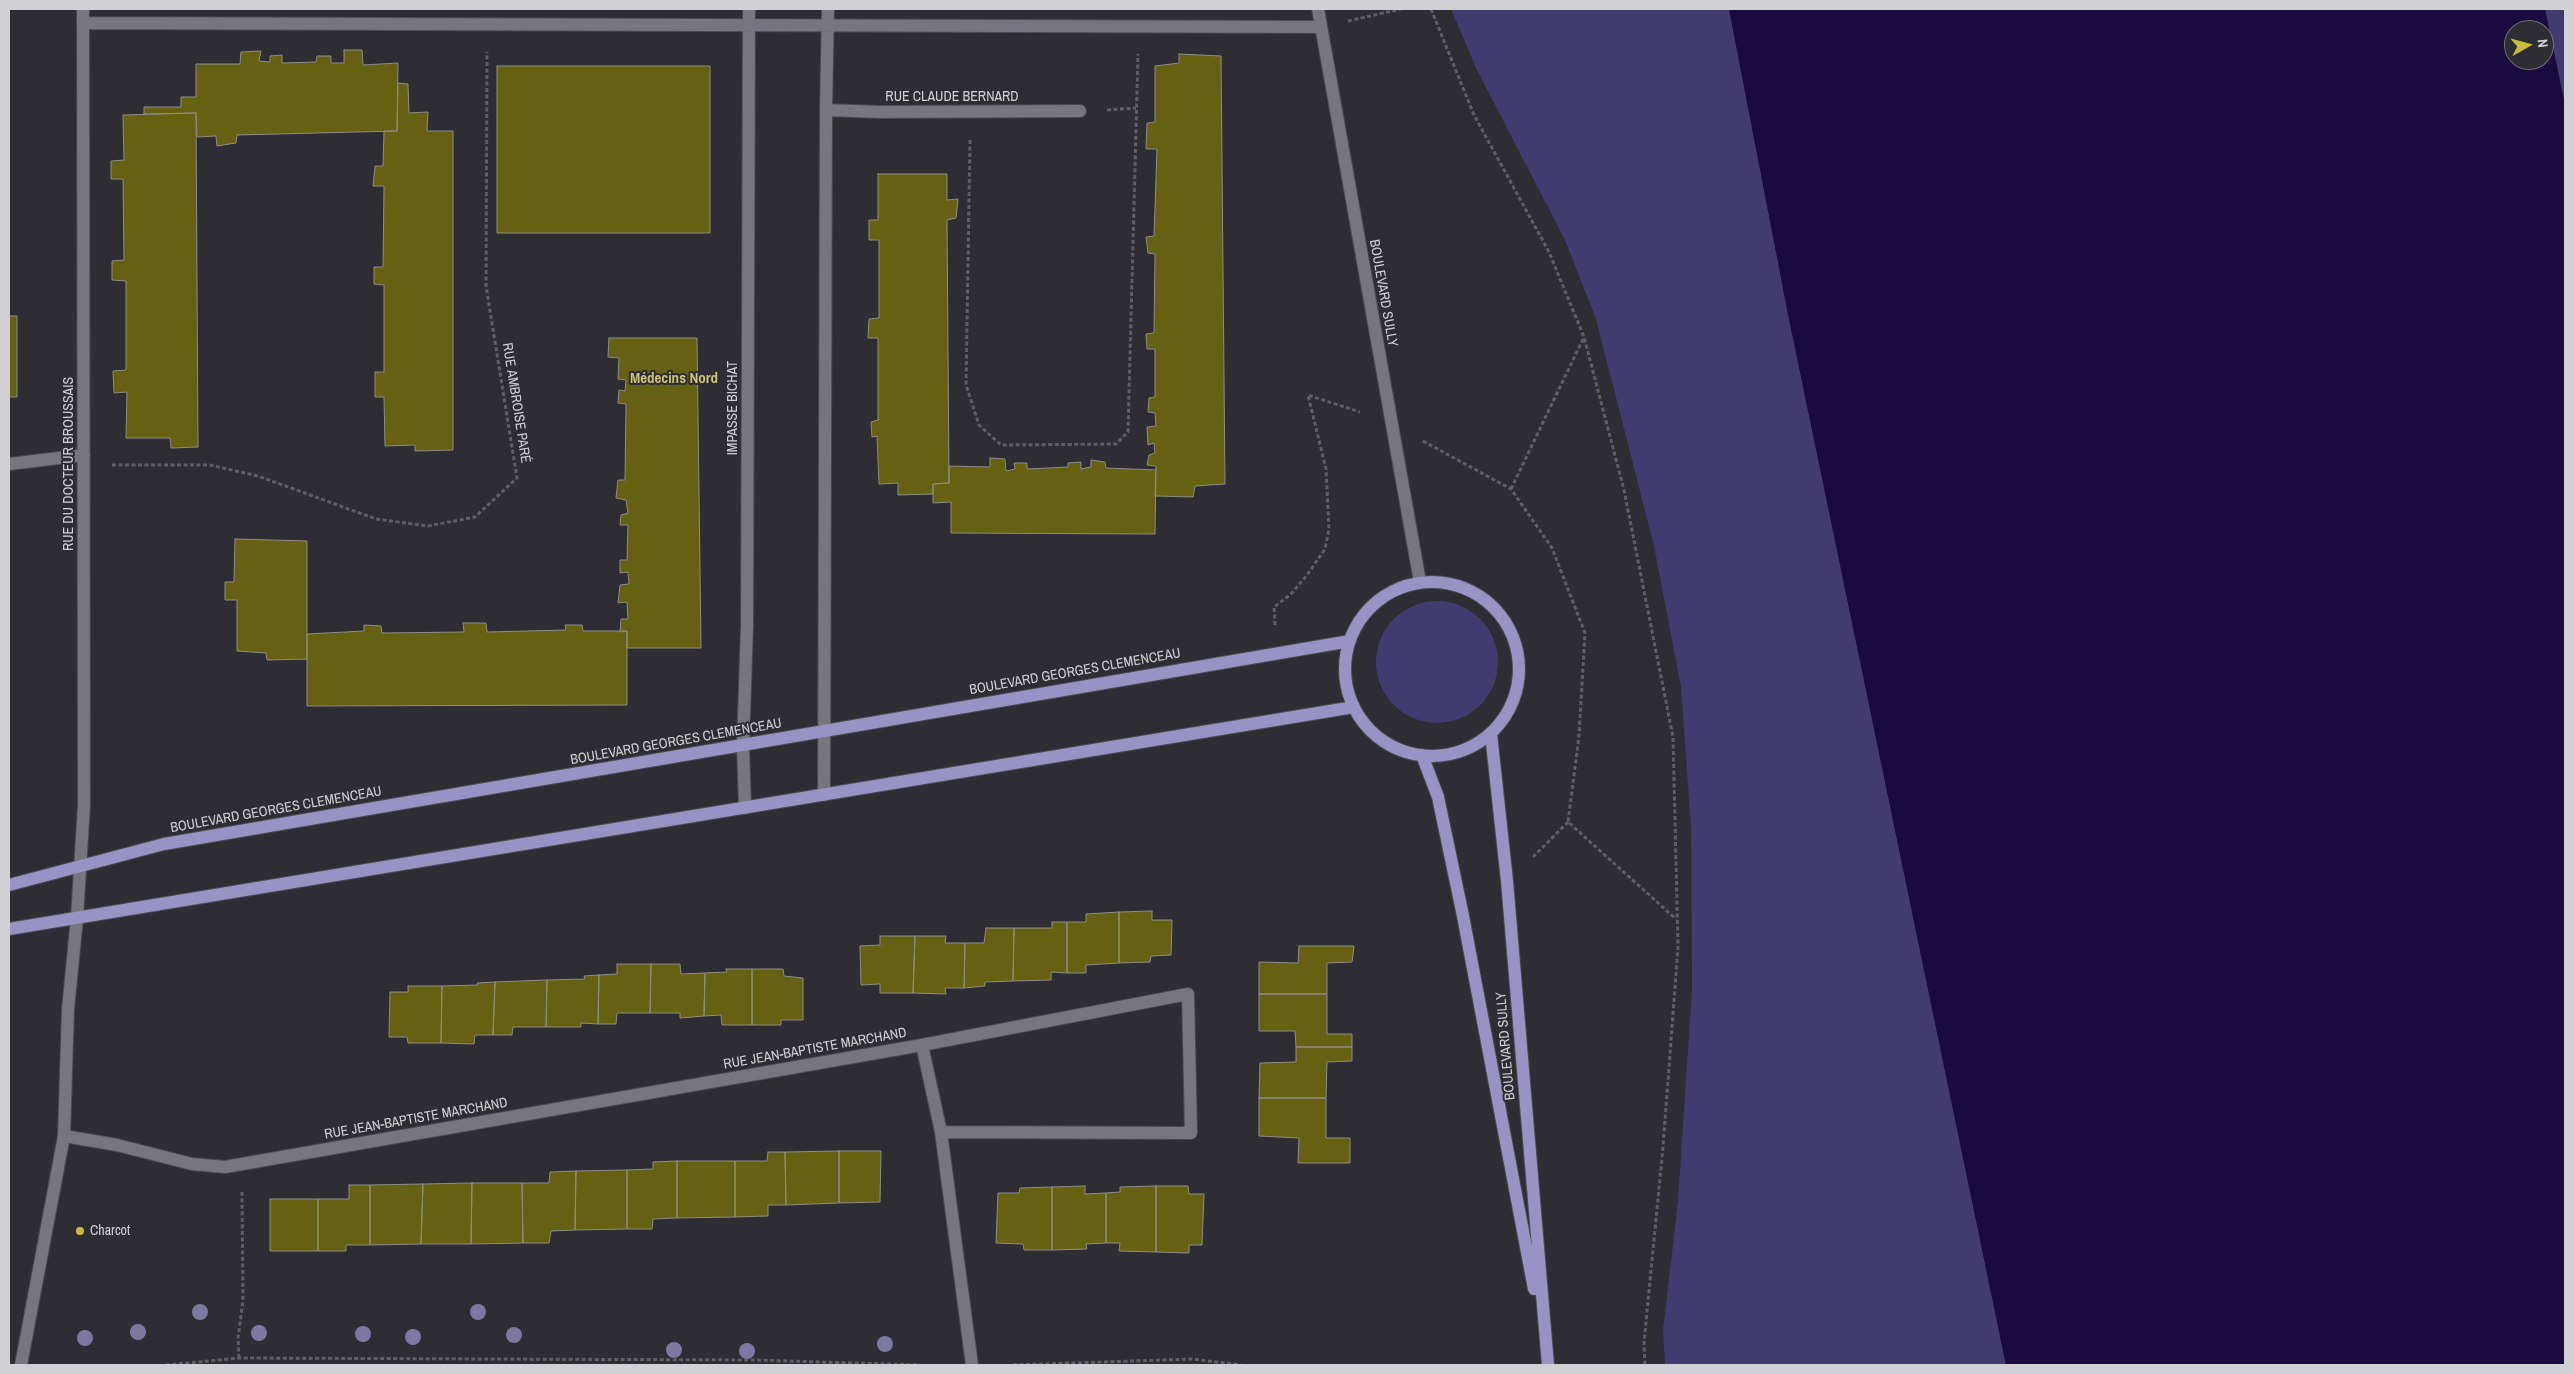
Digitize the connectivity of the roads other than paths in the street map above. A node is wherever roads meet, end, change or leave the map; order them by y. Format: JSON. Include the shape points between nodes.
{"nodes":[{"id":1,"x":83,"y":9,"type":"edge"},
{"id":2,"x":749,"y":9,"type":"edge"},
{"id":3,"x":828,"y":9,"type":"edge"},
{"id":4,"x":1318,"y":9,"type":"edge"},
{"id":5,"x":83,"y":23,"type":"junction"},
{"id":6,"x":750,"y":25,"type":"junction"},
{"id":7,"x":828,"y":25,"type":"junction"},
{"id":8,"x":1321,"y":27,"type":"junction"},
{"id":9,"x":826,"y":110,"type":"junction"},
{"id":10,"x":1080,"y":111,"type":"dead end"},
{"id":11,"x":84,"y":460,"type":"junction"},
{"id":12,"x":9,"y":464,"type":"edge"},
{"id":13,"x":1420,"y":582,"type":"junction"},
{"id":14,"x":1350,"y":641,"type":"junction"},
{"id":15,"x":1354,"y":708,"type":"junction"},
{"id":16,"x":825,"y":731,"type":"junction"},
{"id":17,"x":1491,"y":734,"type":"junction"},
{"id":18,"x":744,"y":745,"type":"junction"},
{"id":19,"x":1422,"y":755,"type":"junction"},
{"id":20,"x":824,"y":795,"type":"junction"},
{"id":21,"x":745,"y":808,"type":"junction"},
{"id":22,"x":80,"y":866,"type":"junction"},
{"id":23,"x":9,"y":884,"type":"edge"},
{"id":24,"x":77,"y":918,"type":"junction"},
{"id":25,"x":9,"y":929,"type":"edge"},
{"id":26,"x":922,"y":1045,"type":"junction"},
{"id":27,"x":941,"y":1132,"type":"junction"},
{"id":28,"x":64,"y":1136,"type":"junction"},
{"id":29,"x":1547,"y":1360,"type":"edge"},
{"id":30,"x":21,"y":1365,"type":"edge"},
{"id":31,"x":972,"y":1365,"type":"edge"}],
"edges":[{"from":1,"to":5,"type":"street","name":"RUE DU DOCTEUR BROUSSAIS"},
{"from":2,"to":6,"type":"street","name":"IMPASSE BICHAT"},
{"from":3,"to":7,"type":"street"},
{"from":4,"to":8,"type":"street","name":"BOULEVARD SULLY"},
{"from":5,"to":6,"type":"street"},
{"from":5,"to":11,"type":"street","name":"RUE DU DOCTEUR BROUSSAIS"},
{"from":6,"to":7,"type":"street"},
{"from":6,"to":18,"type":"street","name":"IMPASSE BICHAT"},
{"from":7,"to":8,"type":"street"},
{"from":7,"to":9,"type":"street"},
{"from":8,"to":13,"type":"street","name":"BOULEVARD SULLY"},
{"from":9,"to":10,"type":"street","name":"RUE CLAUDE BERNARD"},
{"from":9,"to":16,"type":"street"},
{"from":11,"to":12,"type":"street"},
{"from":11,"to":22,"type":"street","name":"RUE DU DOCTEUR BROUSSAIS","via":[[84,805]]},
{"from":13,"to":14,"type":"main road","via":[[1394,590],[1371,606]]},
{"from":13,"to":17,"type":"main road","via":[[1447,582],[1474,592],[1496,609],[1511,632],[1519,659],[1518,686],[1508,712]]},
{"from":14,"to":15,"type":"main road","via":[[1346,655],[1346,682]]},
{"from":14,"to":16,"type":"main road","name":"BOULEVARD GEORGES CLEMENCEAU"},
{"from":15,"to":19,"type":"main road","via":[[1369,729],[1390,746]]},
{"from":15,"to":20,"type":"main road"},
{"from":16,"to":18,"type":"main road","name":"BOULEVARD GEORGES CLEMENCEAU"},
{"from":16,"to":20,"type":"street"},
{"from":17,"to":19,"type":"main road","via":[[1468,749],[1441,756]]},
{"from":17,"to":29,"type":"main road","name":"BOULEVARD SULLY","via":[[1507,881]]},
{"from":18,"to":21,"type":"street","name":"IMPASSE BICHAT"},
{"from":18,"to":22,"type":"main road","name":"BOULEVARD GEORGES CLEMENCEAU","via":[[164,844]]},
{"from":19,"to":29,"type":"main road","name":"BOULEVARD SULLY","via":[[1438,798],[1463,916]]},
{"from":20,"to":21,"type":"main road"},
{"from":21,"to":24,"type":"main road"},
{"from":22,"to":23,"type":"main road","name":"BOULEVARD GEORGES CLEMENCEAU"},
{"from":22,"to":24,"type":"street","name":"RUE DU DOCTEUR BROUSSAIS"},
{"from":24,"to":25,"type":"main road"},
{"from":24,"to":28,"type":"street","via":[[68,1009]]},
{"from":26,"to":27,"type":"street"},
{"from":26,"to":27,"type":"street","name":"RUE JEAN-BAPTISTE MARCHAND","via":[[1188,994],[1190,1133]]},
{"from":26,"to":28,"type":"street","name":"RUE JEAN-BAPTISTE MARCHAND","via":[[226,1167],[192,1164],[117,1145]]},
{"from":27,"to":31,"type":"street"},
{"from":28,"to":30,"type":"street"}]}
